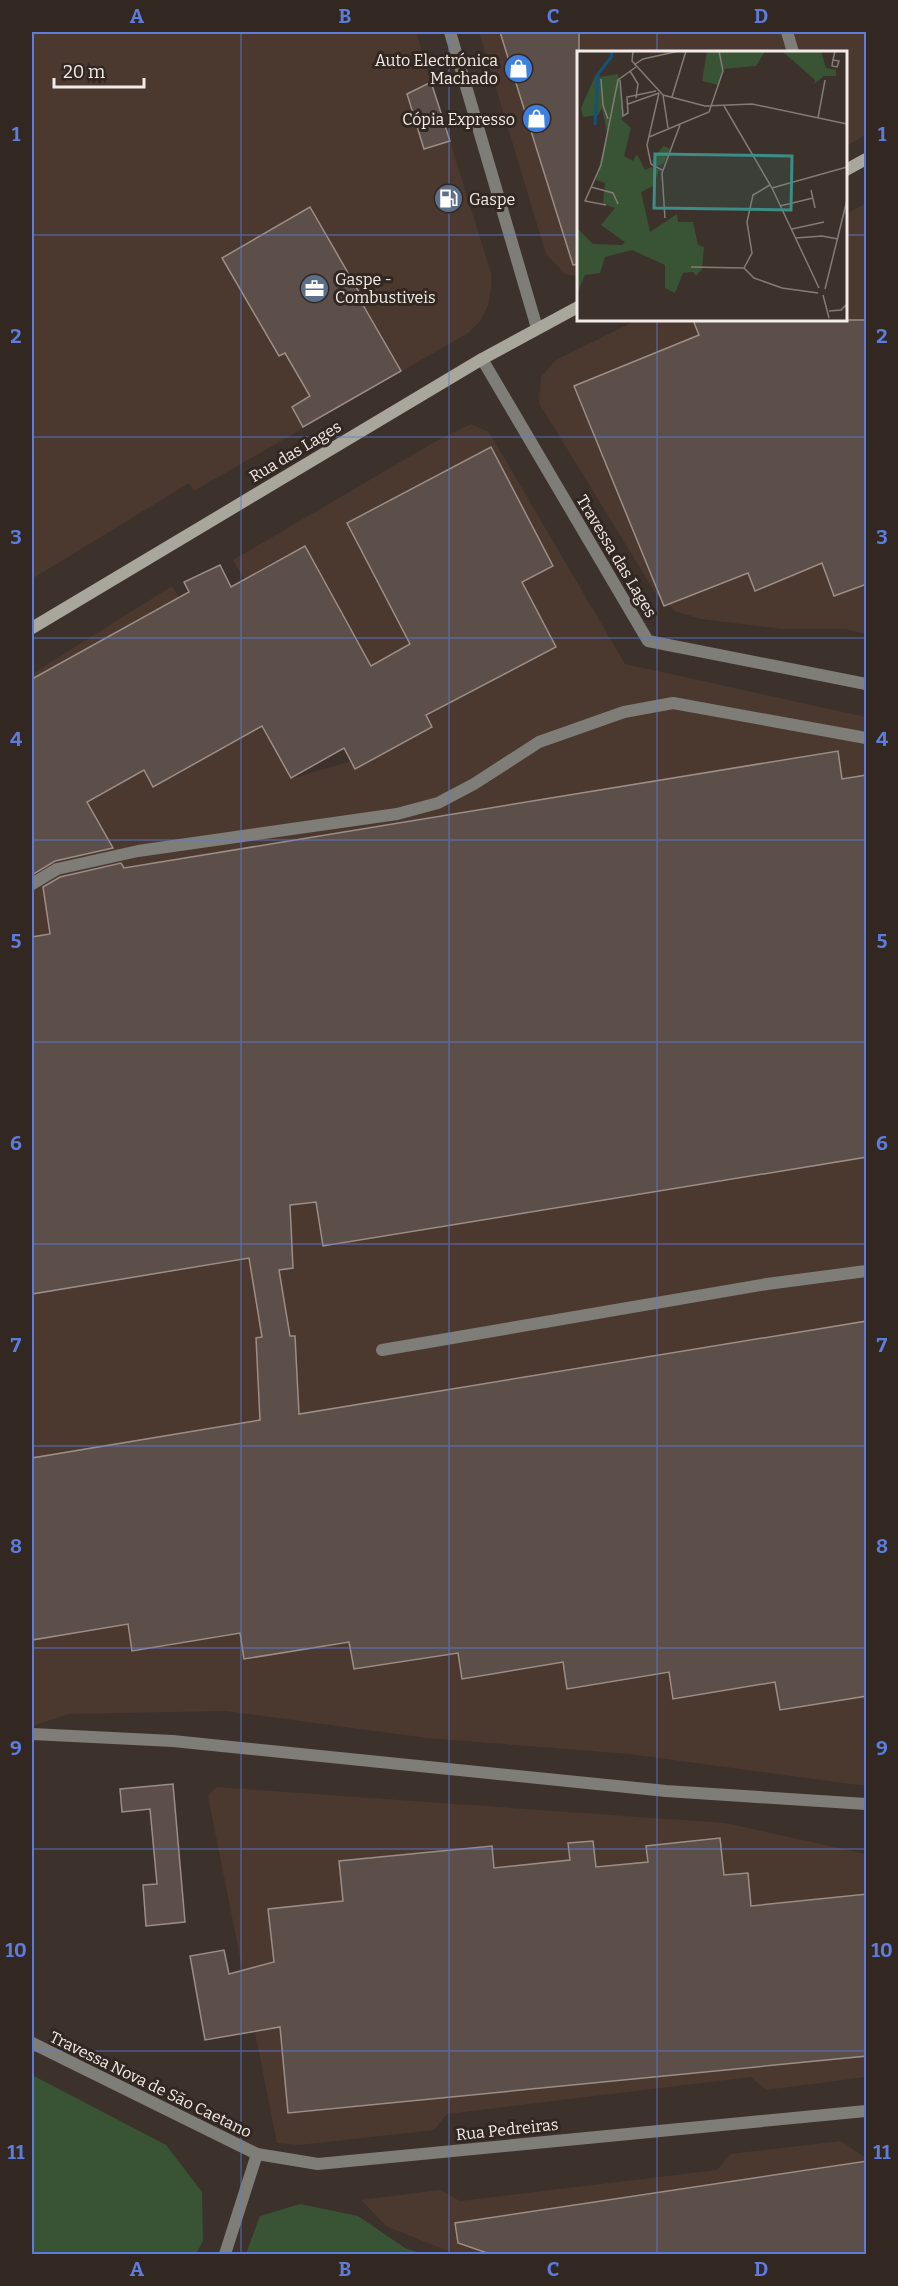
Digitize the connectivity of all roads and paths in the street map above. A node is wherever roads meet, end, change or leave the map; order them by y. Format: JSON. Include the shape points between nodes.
{"nodes":[{"id":1,"x":450,"y":32,"type":"edge"},
{"id":2,"x":787,"y":32,"type":"edge"},
{"id":3,"x":793,"y":51,"type":"edge"},
{"id":4,"x":867,"y":159,"type":"edge"},
{"id":5,"x":847,"y":169,"type":"edge"},
{"id":6,"x":577,"y":308,"type":"edge"},
{"id":7,"x":537,"y":328,"type":"junction"},
{"id":8,"x":482,"y":359,"type":"junction"},
{"id":9,"x":32,"y":628,"type":"edge"},
{"id":10,"x":867,"y":684,"type":"edge"},
{"id":11,"x":867,"y":738,"type":"edge"},
{"id":12,"x":32,"y":884,"type":"edge"},
{"id":13,"x":867,"y":1270,"type":"edge"},
{"id":14,"x":382,"y":1350,"type":"dead end"},
{"id":15,"x":32,"y":1734,"type":"edge"},
{"id":16,"x":867,"y":1804,"type":"edge"},
{"id":17,"x":32,"y":2043,"type":"edge"},
{"id":18,"x":867,"y":2111,"type":"edge"},
{"id":19,"x":257,"y":2154,"type":"junction"},
{"id":20,"x":225,"y":2254,"type":"edge"}],
"edges":[{"from":1,"to":7,"type":"street"},
{"from":2,"to":3,"type":"street"},
{"from":4,"to":5,"type":"main road"},
{"from":6,"to":7,"type":"main road","name":"Rua das Lages"},
{"from":7,"to":8,"type":"main road","name":"Rua das Lages"},
{"from":8,"to":9,"type":"main road","name":"Rua das Lages"},
{"from":8,"to":10,"type":"street","name":"Travessa das Lages","via":[[648,641]]},
{"from":11,"to":12,"type":"street","via":[[673,703],[624,712],[539,742],[438,803],[397,814],[138,851],[57,869]]},
{"from":13,"to":14,"type":"street"},
{"from":15,"to":16,"type":"street","via":[[173,1741],[666,1791]]},
{"from":17,"to":19,"type":"street","name":"Travessa Nova de São Caetano"},
{"from":18,"to":19,"type":"street","name":"Rua Pedreiras","via":[[318,2164]]},
{"from":19,"to":20,"type":"street"}]}
